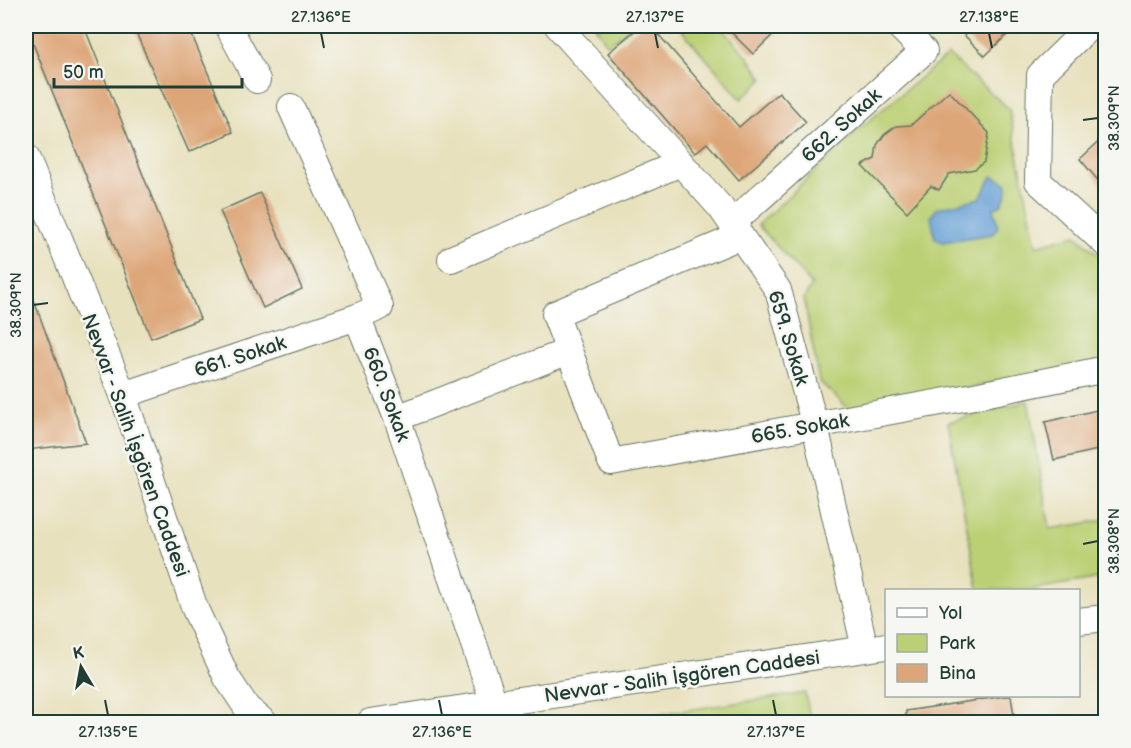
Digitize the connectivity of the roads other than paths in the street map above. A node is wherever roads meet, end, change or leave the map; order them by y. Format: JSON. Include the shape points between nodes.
{"nodes":[{"id":1,"x":228,"y":26,"type":"edge"},
{"id":2,"x":558,"y":26,"type":"edge"},
{"id":3,"x":899,"y":26,"type":"edge"},
{"id":4,"x":1090,"y":26,"type":"edge"},
{"id":5,"x":256,"y":80,"type":"dead end"},
{"id":6,"x":291,"y":107,"type":"dead end"},
{"id":7,"x":26,"y":157,"type":"edge"},
{"id":8,"x":681,"y":163,"type":"junction"},
{"id":9,"x":736,"y":229,"type":"junction"},
{"id":10,"x":1106,"y":244,"type":"edge"},
{"id":11,"x":451,"y":259,"type":"dead end"},
{"id":12,"x":357,"y":317,"type":"junction"},
{"id":13,"x":569,"y":351,"type":"junction"},
{"id":14,"x":1106,"y":369,"type":"edge"},
{"id":15,"x":123,"y":395,"type":"junction"},
{"id":16,"x":397,"y":418,"type":"junction"},
{"id":17,"x":815,"y":426,"type":"junction"},
{"id":18,"x":1106,"y":618,"type":"edge"},
{"id":19,"x":1080,"y":621,"type":"edge"},
{"id":20,"x":876,"y":648,"type":"edge"},
{"id":21,"x":494,"y":703,"type":"junction"},
{"id":22,"x":264,"y":723,"type":"edge"},
{"id":23,"x":370,"y":723,"type":"edge"}],
"edges":[{"from":1,"to":5,"type":"street"},
{"from":2,"to":8,"type":"street","name":"659. Sokak"},
{"from":3,"to":9,"type":"street","name":"662. Sokak","via":[[924,51]]},
{"from":4,"to":10,"type":"street","via":[[1040,75],[1038,181]]},
{"from":6,"to":12,"type":"street","via":[[380,307]]},
{"from":7,"to":15,"type":"street","name":"Nevvar - Salih İşgören Caddesi"},
{"from":8,"to":9,"type":"street","name":"659. Sokak"},
{"from":8,"to":11,"type":"street"},
{"from":9,"to":13,"type":"street","via":[[555,314]]},
{"from":9,"to":17,"type":"street","name":"659. Sokak","via":[[778,290]]},
{"from":12,"to":15,"type":"street","name":"661. Sokak"},
{"from":12,"to":16,"type":"street","name":"660. Sokak"},
{"from":13,"to":16,"type":"street"},
{"from":13,"to":17,"type":"street","name":"665. Sokak","via":[[611,462]]},
{"from":14,"to":17,"type":"street","name":"665. Sokak"},
{"from":15,"to":22,"type":"street","name":"Nevvar - Salih İşgören Caddesi","via":[[195,609],[227,678],[247,708]]},
{"from":16,"to":21,"type":"street","name":"660. Sokak"},
{"from":17,"to":20,"type":"street","name":"659. Sokak"},
{"from":18,"to":19,"type":"street"},
{"from":20,"to":21,"type":"street","name":"Nevvar - Salih İşgören Caddesi"},
{"from":21,"to":23,"type":"street","name":"Nevvar - Salih İşgören Caddesi"}]}
